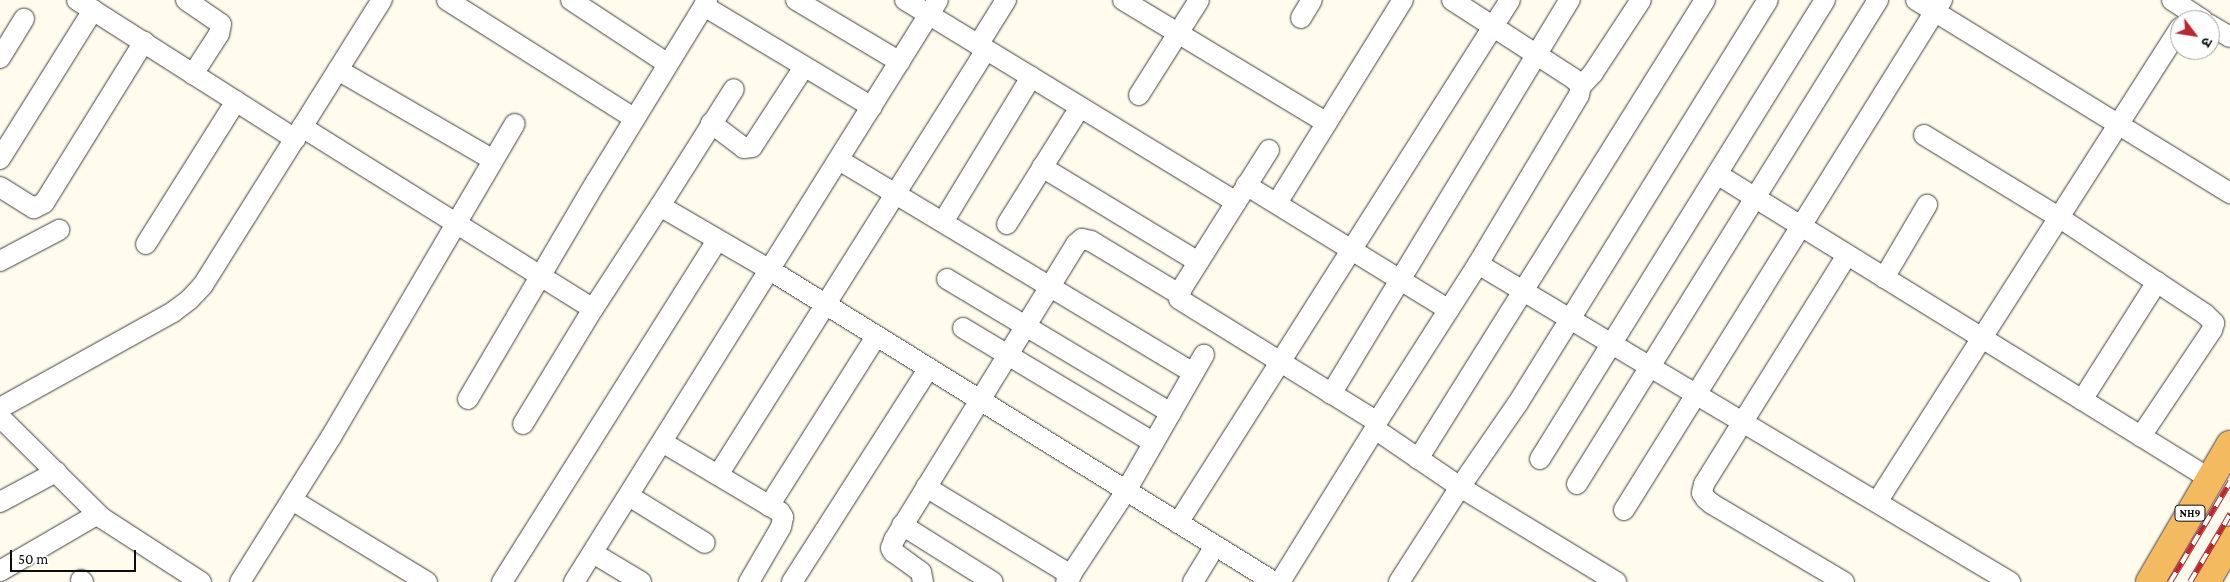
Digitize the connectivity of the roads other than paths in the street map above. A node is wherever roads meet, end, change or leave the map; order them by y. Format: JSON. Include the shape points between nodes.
{"nodes":[{"id":1,"x":186,"y":0,"type":"edge"},
{"id":2,"x":382,"y":0,"type":"edge"},
{"id":3,"x":447,"y":0,"type":"edge"},
{"id":4,"x":571,"y":0,"type":"edge"},
{"id":5,"x":796,"y":0,"type":"edge"},
{"id":6,"x":905,"y":0,"type":"edge"},
{"id":7,"x":1006,"y":0,"type":"edge"},
{"id":8,"x":1123,"y":0,"type":"edge"},
{"id":9,"x":1199,"y":0,"type":"edge"},
{"id":10,"x":1312,"y":0,"type":"edge"},
{"id":11,"x":1403,"y":0,"type":"edge"},
{"id":12,"x":1452,"y":0,"type":"edge"},
{"id":13,"x":1510,"y":0,"type":"edge"},
{"id":14,"x":1570,"y":0,"type":"edge"},
{"id":15,"x":1641,"y":0,"type":"edge"},
{"id":16,"x":1705,"y":0,"type":"edge"},
{"id":17,"x":1768,"y":0,"type":"edge"},
{"id":18,"x":1825,"y":0,"type":"edge"},
{"id":19,"x":1878,"y":0,"type":"edge"},
{"id":20,"x":1916,"y":0,"type":"edge"},
{"id":21,"x":2172,"y":0,"type":"edge"},
{"id":22,"x":705,"y":3,"type":"edge"},
{"id":23,"x":85,"y":5,"type":"edge"},
{"id":24,"x":1938,"y":6,"type":"edge"},
{"id":25,"x":934,"y":7,"type":"edge"},
{"id":26,"x":2184,"y":10,"type":"edge"},
{"id":27,"x":1300,"y":18,"type":"dead end"},
{"id":28,"x":24,"y":19,"type":"dead end"},
{"id":29,"x":1494,"y":26,"type":"junction"},
{"id":30,"x":1179,"y":34,"type":"junction"},
{"id":31,"x":144,"y":42,"type":"junction"},
{"id":32,"x":982,"y":47,"type":"junction"},
{"id":33,"x":2170,"y":48,"type":"edge"},
{"id":34,"x":1537,"y":54,"type":"junction"},
{"id":35,"x":0,"y":58,"type":"edge"},
{"id":36,"x":900,"y":62,"type":"junction"},
{"id":37,"x":668,"y":64,"type":"junction"},
{"id":38,"x":804,"y":67,"type":"junction"},
{"id":39,"x":338,"y":70,"type":"junction"},
{"id":40,"x":193,"y":74,"type":"junction"},
{"id":41,"x":1032,"y":77,"type":"junction"},
{"id":42,"x":1581,"y":86,"type":"junction"},
{"id":43,"x":734,"y":89,"type":"dead end"},
{"id":44,"x":1138,"y":95,"type":"dead end"},
{"id":45,"x":236,"y":101,"type":"junction"},
{"id":46,"x":872,"y":107,"type":"junction"},
{"id":47,"x":1080,"y":107,"type":"junction"},
{"id":48,"x":635,"y":118,"type":"junction"},
{"id":49,"x":711,"y":123,"type":"junction"},
{"id":50,"x":1327,"y":123,"type":"junction"},
{"id":51,"x":515,"y":124,"type":"dead end"},
{"id":52,"x":2119,"y":124,"type":"junction"},
{"id":53,"x":299,"y":133,"type":"junction"},
{"id":54,"x":1924,"y":135,"type":"dead end"},
{"id":55,"x":1269,"y":150,"type":"dead end"},
{"id":56,"x":0,"y":159,"type":"edge"},
{"id":57,"x":493,"y":160,"type":"junction"},
{"id":58,"x":838,"y":160,"type":"junction"},
{"id":59,"x":1042,"y":168,"type":"junction"},
{"id":60,"x":1717,"y":174,"type":"junction"},
{"id":61,"x":0,"y":187,"type":"edge"},
{"id":62,"x":2230,"y":192,"type":"edge"},
{"id":63,"x":1241,"y":194,"type":"junction"},
{"id":64,"x":896,"y":195,"type":"junction"},
{"id":65,"x":1754,"y":198,"type":"junction"},
{"id":66,"x":1278,"y":203,"type":"junction"},
{"id":67,"x":1928,"y":205,"type":"dead end"},
{"id":68,"x":660,"y":206,"type":"junction"},
{"id":69,"x":2060,"y":218,"type":"junction"},
{"id":70,"x":455,"y":222,"type":"junction"},
{"id":71,"x":943,"y":222,"type":"junction"},
{"id":72,"x":1007,"y":224,"type":"dead end"},
{"id":73,"x":1801,"y":227,"type":"junction"},
{"id":74,"x":59,"y":230,"type":"dead end"},
{"id":75,"x":717,"y":241,"type":"junction"},
{"id":76,"x":146,"y":244,"type":"dead end"},
{"id":77,"x":1351,"y":248,"type":"junction"},
{"id":78,"x":1847,"y":255,"type":"junction"},
{"id":79,"x":0,"y":261,"type":"edge"},
{"id":80,"x":1198,"y":262,"type":"junction"},
{"id":81,"x":1478,"y":264,"type":"junction"},
{"id":82,"x":770,"y":270,"type":"junction"},
{"id":83,"x":541,"y":276,"type":"junction"},
{"id":84,"x":1884,"y":278,"type":"junction"},
{"id":85,"x":947,"y":279,"type":"dead end"},
{"id":86,"x":1402,"y":279,"type":"junction"},
{"id":87,"x":2157,"y":282,"type":"junction"},
{"id":88,"x":1050,"y":287,"type":"junction"},
{"id":89,"x":1524,"y":291,"type":"junction"},
{"id":90,"x":1179,"y":294,"type":"junction"},
{"id":91,"x":825,"y":305,"type":"junction"},
{"id":92,"x":593,"y":309,"type":"junction"},
{"id":93,"x":1450,"y":310,"type":"junction"},
{"id":94,"x":1570,"y":319,"type":"junction"},
{"id":95,"x":1026,"y":326,"type":"junction"},
{"id":96,"x":963,"y":328,"type":"dead end"},
{"id":97,"x":876,"y":337,"type":"junction"},
{"id":98,"x":1983,"y":338,"type":"junction"},
{"id":99,"x":1612,"y":344,"type":"junction"},
{"id":100,"x":1008,"y":355,"type":"junction"},
{"id":101,"x":1204,"y":355,"type":"dead end"},
{"id":102,"x":1279,"y":362,"type":"junction"},
{"id":103,"x":1650,"y":366,"type":"junction"},
{"id":104,"x":928,"y":369,"type":"junction"},
{"id":105,"x":1193,"y":373,"type":"junction"},
{"id":106,"x":1331,"y":394,"type":"junction"},
{"id":107,"x":1696,"y":394,"type":"junction"},
{"id":108,"x":468,"y":399,"type":"dead end"},
{"id":109,"x":2082,"y":400,"type":"junction"},
{"id":110,"x":980,"y":401,"type":"junction"},
{"id":111,"x":0,"y":408,"type":"edge"},
{"id":112,"x":1170,"y":413,"type":"junction"},
{"id":113,"x":0,"y":417,"type":"edge"},
{"id":114,"x":1743,"y":423,"type":"junction"},
{"id":115,"x":523,"y":424,"type":"dead end"},
{"id":116,"x":1376,"y":426,"type":"junction"},
{"id":117,"x":2141,"y":436,"type":"junction"},
{"id":118,"x":662,"y":442,"type":"junction"},
{"id":119,"x":1153,"y":442,"type":"junction"},
{"id":120,"x":2230,"y":444,"type":"edge"},
{"id":121,"x":1418,"y":458,"type":"junction"},
{"id":122,"x":1540,"y":459,"type":"dead end"},
{"id":123,"x":56,"y":472,"type":"junction"},
{"id":124,"x":718,"y":475,"type":"junction"},
{"id":125,"x":2210,"y":479,"type":"junction"},
{"id":126,"x":1577,"y":484,"type":"dead end"},
{"id":127,"x":926,"y":487,"type":"junction"},
{"id":128,"x":1460,"y":487,"type":"junction"},
{"id":129,"x":1126,"y":491,"type":"junction"},
{"id":130,"x":629,"y":496,"type":"junction"},
{"id":131,"x":292,"y":500,"type":"junction"},
{"id":132,"x":0,"y":502,"type":"edge"},
{"id":133,"x":1877,"y":502,"type":"junction"},
{"id":134,"x":770,"y":506,"type":"junction"},
{"id":135,"x":1624,"y":510,"type":"dead end"},
{"id":136,"x":98,"y":514,"type":"junction"},
{"id":137,"x":1178,"y":523,"type":"junction"},
{"id":138,"x":902,"y":525,"type":"junction"},
{"id":139,"x":2230,"y":541,"type":"edge"},
{"id":140,"x":705,"y":543,"type":"dead end"},
{"id":141,"x":1215,"y":546,"type":"junction"},
{"id":142,"x":593,"y":553,"type":"junction"},
{"id":143,"x":0,"y":571,"type":"edge"},
{"id":144,"x":1069,"y":578,"type":"edge"},
{"id":145,"x":988,"y":581,"type":"edge"},
{"id":146,"x":201,"y":582,"type":"edge"},
{"id":147,"x":240,"y":582,"type":"edge"},
{"id":148,"x":427,"y":582,"type":"edge"},
{"id":149,"x":502,"y":582,"type":"edge"},
{"id":150,"x":574,"y":582,"type":"edge"},
{"id":151,"x":642,"y":582,"type":"edge"},
{"id":152,"x":749,"y":582,"type":"edge"},
{"id":153,"x":792,"y":582,"type":"edge"},
{"id":154,"x":922,"y":582,"type":"edge"},
{"id":155,"x":1193,"y":582,"type":"edge"},
{"id":156,"x":1274,"y":582,"type":"edge"},
{"id":157,"x":1280,"y":582,"type":"edge"},
{"id":158,"x":1399,"y":582,"type":"edge"},
{"id":159,"x":1616,"y":582,"type":"edge"},
{"id":160,"x":1844,"y":582,"type":"edge"},
{"id":161,"x":2010,"y":582,"type":"edge"},
{"id":162,"x":2150,"y":582,"type":"edge"},
{"id":163,"x":2206,"y":582,"type":"edge"}],
"edges":[{"from":1,"to":40,"type":"street","via":[[221,24],[219,34]]},
{"from":2,"to":39,"type":"street"},
{"from":3,"to":48,"type":"street"},
{"from":4,"to":37,"type":"street"},
{"from":5,"to":36,"type":"street"},
{"from":6,"to":25,"type":"street"},
{"from":7,"to":32,"type":"street"},
{"from":8,"to":30,"type":"street"},
{"from":9,"to":30,"type":"street"},
{"from":10,"to":27,"type":"street"},
{"from":11,"to":50,"type":"street"},
{"from":12,"to":29,"type":"street"},
{"from":13,"to":29,"type":"street"},
{"from":14,"to":34,"type":"street"},
{"from":15,"to":42,"type":"street"},
{"from":16,"to":89,"type":"street"},
{"from":17,"to":94,"type":"street"},
{"from":18,"to":60,"type":"street"},
{"from":19,"to":65,"type":"street"},
{"from":20,"to":24,"type":"street"},
{"from":21,"to":26,"type":"street"},
{"from":22,"to":37,"type":"street"},
{"from":22,"to":38,"type":"street"},
{"from":23,"to":31,"type":"street"},
{"from":23,"to":56,"type":"street"},
{"from":24,"to":52,"type":"street"},
{"from":24,"to":73,"type":"street"},
{"from":25,"to":32,"type":"street"},
{"from":25,"to":36,"type":"street"},
{"from":28,"to":35,"type":"street"},
{"from":29,"to":34,"type":"street"},
{"from":29,"to":77,"type":"street"},
{"from":30,"to":44,"type":"street"},
{"from":30,"to":50,"type":"street"},
{"from":31,"to":40,"type":"street"},
{"from":31,"to":61,"type":"street","via":[[44,202],[34,208]]},
{"from":32,"to":41,"type":"street"},
{"from":32,"to":64,"type":"street"},
{"from":33,"to":52,"type":"street"},
{"from":34,"to":42,"type":"street"},
{"from":34,"to":86,"type":"street"},
{"from":36,"to":46,"type":"street"},
{"from":37,"to":48,"type":"street"},
{"from":38,"to":46,"type":"street"},
{"from":38,"to":49,"type":"street","via":[[752,147],[744,148]]},
{"from":39,"to":53,"type":"street"},
{"from":39,"to":57,"type":"street"},
{"from":40,"to":45,"type":"street"},
{"from":41,"to":47,"type":"street"},
{"from":41,"to":71,"type":"street"},
{"from":42,"to":81,"type":"street","via":[[1579,95]]},
{"from":43,"to":49,"type":"street"},
{"from":45,"to":53,"type":"street"},
{"from":45,"to":76,"type":"street"},
{"from":46,"to":58,"type":"street"},
{"from":47,"to":59,"type":"street"},
{"from":47,"to":63,"type":"street"},
{"from":48,"to":83,"type":"street"},
{"from":49,"to":68,"type":"street"},
{"from":50,"to":66,"type":"street"},
{"from":51,"to":57,"type":"street"},
{"from":52,"to":62,"type":"street"},
{"from":52,"to":69,"type":"street"},
{"from":53,"to":70,"type":"street"},
{"from":53,"to":111,"type":"street","via":[[203,284],[190,299],[173,312]]},
{"from":54,"to":69,"type":"street"},
{"from":55,"to":63,"type":"street"},
{"from":57,"to":70,"type":"street"},
{"from":58,"to":64,"type":"street"},
{"from":58,"to":82,"type":"street"},
{"from":59,"to":72,"type":"street"},
{"from":59,"to":80,"type":"street"},
{"from":60,"to":65,"type":"street"},
{"from":60,"to":99,"type":"street"},
{"from":63,"to":66,"type":"street"},
{"from":63,"to":80,"type":"street"},
{"from":64,"to":71,"type":"street"},
{"from":64,"to":91,"type":"street"},
{"from":65,"to":73,"type":"street"},
{"from":65,"to":103,"type":"street"},
{"from":66,"to":77,"type":"street"},
{"from":67,"to":84,"type":"street"},
{"from":68,"to":75,"type":"street"},
{"from":68,"to":92,"type":"street"},
{"from":69,"to":87,"type":"street"},
{"from":69,"to":98,"type":"street"},
{"from":70,"to":83,"type":"street"},
{"from":70,"to":131,"type":"street"},
{"from":71,"to":88,"type":"street"},
{"from":73,"to":78,"type":"street"},
{"from":73,"to":107,"type":"street"},
{"from":74,"to":79,"type":"street"},
{"from":75,"to":82,"type":"street"},
{"from":75,"to":149,"type":"street"},
{"from":77,"to":86,"type":"street"},
{"from":77,"to":102,"type":"street"},
{"from":78,"to":84,"type":"street"},
{"from":78,"to":114,"type":"street"},
{"from":80,"to":90,"type":"street"},
{"from":81,"to":89,"type":"street"},
{"from":81,"to":93,"type":"street"},
{"from":82,"to":91,"type":"street"},
{"from":82,"to":118,"type":"street"},
{"from":83,"to":92,"type":"street"},
{"from":83,"to":108,"type":"street"},
{"from":84,"to":98,"type":"street"},
{"from":85,"to":95,"type":"street"},
{"from":86,"to":93,"type":"street"},
{"from":86,"to":106,"type":"street"},
{"from":87,"to":109,"type":"street"},
{"from":87,"to":117,"type":"street","via":[[2214,322],[2212,330]]},
{"from":88,"to":90,"type":"street","via":[[1082,239],[1091,241]]},
{"from":88,"to":95,"type":"street"},
{"from":88,"to":105,"type":"street"},
{"from":89,"to":94,"type":"street"},
{"from":89,"to":121,"type":"street"},
{"from":90,"to":102,"type":"street","via":[[1182,303]]},
{"from":91,"to":97,"type":"street"},
{"from":91,"to":124,"type":"street"},
{"from":92,"to":115,"type":"street"},
{"from":93,"to":116,"type":"street"},
{"from":94,"to":99,"type":"street"},
{"from":94,"to":128,"type":"street","via":[[1518,403]]},
{"from":95,"to":100,"type":"street"},
{"from":95,"to":112,"type":"street"},
{"from":96,"to":100,"type":"street"},
{"from":97,"to":104,"type":"street"},
{"from":97,"to":134,"type":"street"},
{"from":98,"to":109,"type":"street"},
{"from":98,"to":133,"type":"street"},
{"from":99,"to":103,"type":"street"},
{"from":99,"to":122,"type":"street"},
{"from":100,"to":110,"type":"street"},
{"from":100,"to":119,"type":"street"},
{"from":101,"to":105,"type":"street"},
{"from":102,"to":106,"type":"street"},
{"from":102,"to":137,"type":"street"},
{"from":103,"to":107,"type":"street"},
{"from":103,"to":126,"type":"street"},
{"from":104,"to":110,"type":"street"},
{"from":104,"to":153,"type":"street"},
{"from":105,"to":112,"type":"street"},
{"from":106,"to":116,"type":"street"},
{"from":107,"to":114,"type":"street"},
{"from":107,"to":135,"type":"street"},
{"from":109,"to":117,"type":"street"},
{"from":110,"to":127,"type":"street"},
{"from":110,"to":129,"type":"street"},
{"from":112,"to":119,"type":"street"},
{"from":113,"to":123,"type":"street"},
{"from":114,"to":133,"type":"street"},
{"from":114,"to":160,"type":"street","via":[[1704,484],[1702,493],[1706,499]]},
{"from":116,"to":121,"type":"street"},
{"from":116,"to":157,"type":"street"},
{"from":117,"to":125,"type":"street"},
{"from":118,"to":124,"type":"street"},
{"from":118,"to":130,"type":"street"},
{"from":119,"to":129,"type":"street"},
{"from":120,"to":125,"type":"highway","number":"NH9"},
{"from":121,"to":128,"type":"street"},
{"from":123,"to":132,"type":"street"},
{"from":123,"to":136,"type":"street"},
{"from":124,"to":134,"type":"street"},
{"from":125,"to":162,"type":"highway","number":"NH9"},
{"from":127,"to":138,"type":"street"},
{"from":127,"to":144,"type":"street"},
{"from":128,"to":158,"type":"street"},
{"from":128,"to":159,"type":"street"},
{"from":129,"to":137,"type":"street"},
{"from":129,"to":144,"type":"street"},
{"from":130,"to":140,"type":"street"},
{"from":130,"to":142,"type":"street"},
{"from":131,"to":147,"type":"street"},
{"from":131,"to":148,"type":"street"},
{"from":133,"to":161,"type":"street"},
{"from":134,"to":152,"type":"street","via":[[780,512],[783,521]]},
{"from":136,"to":143,"type":"street"},
{"from":136,"to":146,"type":"street"},
{"from":137,"to":141,"type":"street"},
{"from":138,"to":145,"type":"street"},
{"from":138,"to":154,"type":"street","via":[[891,548],[921,572]]},
{"from":139,"to":163,"type":"highway"},
{"from":141,"to":155,"type":"street"},
{"from":141,"to":156,"type":"street"},
{"from":142,"to":150,"type":"street"},
{"from":142,"to":151,"type":"street"}]}
